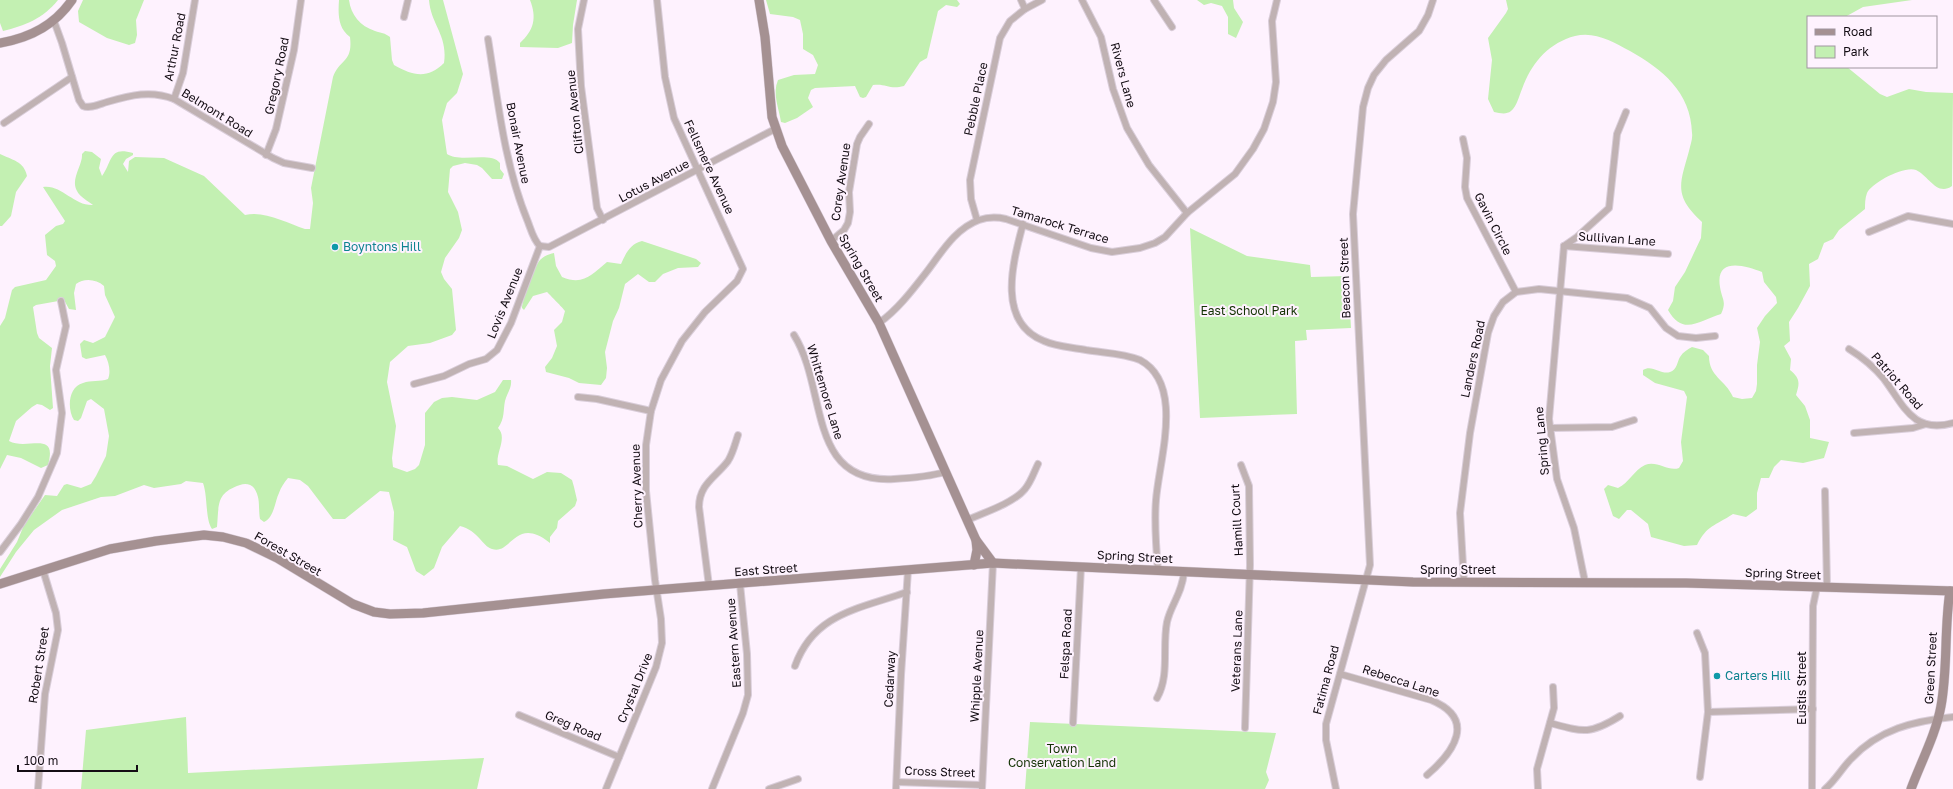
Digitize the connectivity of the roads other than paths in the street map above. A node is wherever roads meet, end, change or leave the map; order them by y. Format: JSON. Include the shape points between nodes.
{"nodes":[{"id":1,"x":72,"y":0,"type":"edge"},
{"id":2,"x":195,"y":0,"type":"edge"},
{"id":3,"x":301,"y":0,"type":"edge"},
{"id":4,"x":408,"y":0,"type":"edge"},
{"id":5,"x":584,"y":0,"type":"edge"},
{"id":6,"x":657,"y":0,"type":"edge"},
{"id":7,"x":758,"y":0,"type":"edge"},
{"id":8,"x":1021,"y":0,"type":"edge"},
{"id":9,"x":1042,"y":0,"type":"edge"},
{"id":10,"x":1082,"y":0,"type":"edge"},
{"id":11,"x":1154,"y":0,"type":"edge"},
{"id":12,"x":1277,"y":0,"type":"edge"},
{"id":13,"x":1432,"y":0,"type":"edge"},
{"id":14,"x":1025,"y":9,"type":"junction"},
{"id":15,"x":404,"y":17,"type":"dead end"},
{"id":16,"x":54,"y":21,"type":"junction"},
{"id":17,"x":1172,"y":27,"type":"dead end"},
{"id":18,"x":488,"y":39,"type":"dead end"},
{"id":19,"x":0,"y":43,"type":"edge"},
{"id":20,"x":72,"y":77,"type":"junction"},
{"id":21,"x":174,"y":99,"type":"junction"},
{"id":22,"x":1626,"y":112,"type":"dead end"},
{"id":23,"x":4,"y":122,"type":"dead end"},
{"id":24,"x":869,"y":124,"type":"dead end"},
{"id":25,"x":776,"y":129,"type":"junction"},
{"id":26,"x":1464,"y":139,"type":"dead end"},
{"id":27,"x":266,"y":155,"type":"junction"},
{"id":28,"x":312,"y":168,"type":"dead end"},
{"id":29,"x":697,"y":170,"type":"junction"},
{"id":30,"x":1187,"y":213,"type":"junction"},
{"id":31,"x":602,"y":220,"type":"junction"},
{"id":32,"x":977,"y":220,"type":"junction"},
{"id":33,"x":1023,"y":224,"type":"junction"},
{"id":34,"x":1953,"y":224,"type":"edge"},
{"id":35,"x":1869,"y":232,"type":"dead end"},
{"id":36,"x":831,"y":241,"type":"junction"},
{"id":37,"x":540,"y":246,"type":"junction"},
{"id":38,"x":1564,"y":246,"type":"junction"},
{"id":39,"x":1668,"y":254,"type":"dead end"},
{"id":40,"x":743,"y":268,"type":"joint"},
{"id":41,"x":1516,"y":292,"type":"junction"},
{"id":42,"x":1560,"y":292,"type":"junction"},
{"id":43,"x":60,"y":302,"type":"dead end"},
{"id":44,"x":879,"y":323,"type":"junction"},
{"id":45,"x":794,"y":335,"type":"dead end"},
{"id":46,"x":1715,"y":336,"type":"dead end"},
{"id":47,"x":1849,"y":349,"type":"dead end"},
{"id":48,"x":414,"y":384,"type":"dead end"},
{"id":49,"x":578,"y":397,"type":"dead end"},
{"id":50,"x":651,"y":411,"type":"junction"},
{"id":51,"x":1634,"y":420,"type":"dead end"},
{"id":52,"x":1953,"y":423,"type":"edge"},
{"id":53,"x":1926,"y":424,"type":"junction"},
{"id":54,"x":1550,"y":428,"type":"junction"},
{"id":55,"x":1854,"y":433,"type":"dead end"},
{"id":56,"x":738,"y":435,"type":"dead end"},
{"id":57,"x":1038,"y":464,"type":"dead end"},
{"id":58,"x":1241,"y":465,"type":"dead end"},
{"id":59,"x":945,"y":472,"type":"junction"},
{"id":60,"x":1825,"y":491,"type":"dead end"},
{"id":61,"x":967,"y":520,"type":"junction"},
{"id":62,"x":976,"y":540,"type":"junction"},
{"id":63,"x":0,"y":552,"type":"edge"},
{"id":64,"x":993,"y":563,"type":"junction"},
{"id":65,"x":974,"y":564,"type":"junction"},
{"id":66,"x":1080,"y":567,"type":"junction"},
{"id":67,"x":43,"y":570,"type":"junction"},
{"id":68,"x":908,"y":570,"type":"junction"},
{"id":69,"x":1158,"y":570,"type":"junction"},
{"id":70,"x":1184,"y":572,"type":"junction"},
{"id":71,"x":1250,"y":575,"type":"junction"},
{"id":72,"x":1366,"y":579,"type":"junction"},
{"id":73,"x":1585,"y":582,"type":"junction"},
{"id":74,"x":1464,"y":583,"type":"junction"},
{"id":75,"x":0,"y":584,"type":"edge"},
{"id":76,"x":740,"y":584,"type":"junction"},
{"id":77,"x":709,"y":586,"type":"junction"},
{"id":78,"x":1817,"y":587,"type":"junction"},
{"id":79,"x":1827,"y":587,"type":"junction"},
{"id":80,"x":657,"y":590,"type":"junction"},
{"id":81,"x":1952,"y":591,"type":"edge"},
{"id":82,"x":907,"y":592,"type":"junction"},
{"id":83,"x":541,"y":601,"type":"joint"},
{"id":84,"x":1697,"y":633,"type":"dead end"},
{"id":85,"x":795,"y":666,"type":"dead end"},
{"id":86,"x":1340,"y":674,"type":"junction"},
{"id":87,"x":1553,"y":687,"type":"dead end"},
{"id":88,"x":1157,"y":698,"type":"dead end"},
{"id":89,"x":1813,"y":709,"type":"junction"},
{"id":90,"x":1708,"y":712,"type":"junction"},
{"id":91,"x":519,"y":715,"type":"dead end"},
{"id":92,"x":1620,"y":716,"type":"dead end"},
{"id":93,"x":1953,"y":717,"type":"edge"},
{"id":94,"x":1938,"y":718,"type":"junction"},
{"id":95,"x":1073,"y":723,"type":"dead end"},
{"id":96,"x":1550,"y":723,"type":"junction"},
{"id":97,"x":1245,"y":728,"type":"dead end"},
{"id":98,"x":619,"y":757,"type":"junction"},
{"id":99,"x":1427,"y":775,"type":"dead end"},
{"id":100,"x":1700,"y":777,"type":"dead end"},
{"id":101,"x":798,"y":779,"type":"dead end"},
{"id":102,"x":897,"y":782,"type":"junction"},
{"id":103,"x":982,"y":787,"type":"edge"},
{"id":104,"x":38,"y":789,"type":"edge"},
{"id":105,"x":606,"y":789,"type":"edge"},
{"id":106,"x":712,"y":789,"type":"edge"},
{"id":107,"x":769,"y":789,"type":"edge"},
{"id":108,"x":896,"y":789,"type":"edge"},
{"id":109,"x":1336,"y":789,"type":"edge"},
{"id":110,"x":1538,"y":789,"type":"edge"},
{"id":111,"x":1812,"y":789,"type":"edge"},
{"id":112,"x":1825,"y":789,"type":"edge"},
{"id":113,"x":1910,"y":789,"type":"edge"}],
"edges":[{"from":1,"to":16,"type":"main road"},
{"from":2,"to":21,"type":"street","name":"Arthur Road","via":[[183,73]]},
{"from":3,"to":27,"type":"street","name":"Gregory Road","via":[[294,50],[276,129]]},
{"from":4,"to":15,"type":"street"},
{"from":5,"to":31,"type":"street","name":"Clifton Avenue","via":[[578,28],[581,86],[597,208]]},
{"from":6,"to":29,"type":"street","name":"Fellsmere Avenue","via":[[668,94],[678,129]]},
{"from":7,"to":25,"type":"main road","name":"Spring Street","via":[[765,37],[770,106]]},
{"from":8,"to":14,"type":"street"},
{"from":9,"to":14,"type":"street","name":"Pebble Place"},
{"from":10,"to":30,"type":"street","name":"Rivers Lane","via":[[1101,37],[1113,89],[1132,139],[1152,170]]},
{"from":11,"to":17,"type":"street"},
{"from":12,"to":30,"type":"street","name":"Tamarock Terrace","via":[[1272,21],[1276,82],[1273,102],[1264,129],[1238,170]]},
{"from":13,"to":72,"type":"street","name":"Beacon Street","via":[[1428,15],[1419,31],[1386,60],[1372,78],[1366,93],[1362,119],[1353,214],[1370,564]]},
{"from":14,"to":32,"type":"street","name":"Pebble Place","via":[[1007,25],[997,50],[970,180],[971,199]]},
{"from":16,"to":19,"type":"main road","via":[[30,35]]},
{"from":16,"to":20,"type":"street"},
{"from":18,"to":37,"type":"street","name":"Bonair Avenue","via":[[509,166],[520,204]]},
{"from":20,"to":21,"type":"street","name":"Belmont Road","via":[[79,100],[85,107],[146,93],[161,94]]},
{"from":20,"to":23,"type":"street"},
{"from":21,"to":27,"type":"street","name":"Belmont Road"},
{"from":22,"to":38,"type":"street","via":[[1617,134],[1609,207]]},
{"from":24,"to":36,"type":"street","name":"Corey Avenue","via":[[857,144],[849,192],[848,223]]},
{"from":25,"to":29,"type":"street","name":"Lotus Avenue"},
{"from":25,"to":36,"type":"main road","name":"Spring Street","via":[[790,163]]},
{"from":26,"to":41,"type":"street","name":"Gavin Circle","via":[[1467,158],[1467,198]]},
{"from":27,"to":28,"type":"street","name":"Belmont Road","via":[[284,163]]},
{"from":29,"to":31,"type":"street","name":"Lotus Avenue"},
{"from":29,"to":40,"type":"street","name":"Fellsmere Avenue"},
{"from":30,"to":33,"type":"street","name":"Tamarock Terrace","via":[[1160,240],[1121,252],[1091,248]]},
{"from":31,"to":37,"type":"street","name":"Lotus Avenue","via":[[549,247]]},
{"from":32,"to":33,"type":"street","name":"Tamarock Terrace","via":[[996,218]]},
{"from":32,"to":44,"type":"street","via":[[953,238],[907,297]]},
{"from":33,"to":69,"type":"street","via":[[1011,292],[1015,312],[1026,329],[1036,338],[1049,343],[1136,358],[1152,369],[1160,382],[1167,425],[1156,500]]},
{"from":34,"to":35,"type":"street","via":[[1908,216]]},
{"from":36,"to":44,"type":"main road","name":"Spring Street"},
{"from":37,"to":48,"type":"street","name":"Lovis Avenue","via":[[498,350],[486,359],[468,364],[444,376]]},
{"from":38,"to":39,"type":"street","name":"Sullivan Lane"},
{"from":38,"to":42,"type":"street","name":"Spring Lane"},
{"from":40,"to":50,"type":"street","name":"Cherry Avenue","via":[[737,281],[705,312],[682,341],[663,375]]},
{"from":41,"to":42,"type":"street","via":[[1539,288]]},
{"from":41,"to":74,"type":"street","name":"Landers Road","via":[[1503,302],[1494,316],[1480,370],[1460,513]]},
{"from":42,"to":46,"type":"street","via":[[1633,299],[1650,308],[1666,328],[1678,336]]},
{"from":42,"to":54,"type":"street","name":"Spring Lane","via":[[1549,406]]},
{"from":43,"to":63,"type":"street","via":[[66,326],[56,370],[62,413],[57,452],[38,497]]},
{"from":44,"to":59,"type":"main road","name":"Spring Street"},
{"from":45,"to":59,"type":"street","name":"Whittemore Lane","via":[[808,370],[830,446],[844,466],[859,475],[876,480],[923,477]]},
{"from":47,"to":53,"type":"street","name":"Patriot Road","via":[[1876,370],[1907,413]]},
{"from":49,"to":50,"type":"street"},
{"from":50,"to":80,"type":"street","name":"Cherry Avenue","via":[[645,475]]},
{"from":51,"to":54,"type":"street","via":[[1615,427]]},
{"from":52,"to":53,"type":"street","name":"Patriot Road","via":[[1936,426]]},
{"from":53,"to":55,"type":"street","via":[[1913,428]]},
{"from":54,"to":73,"type":"street","name":"Spring Lane","via":[[1557,479],[1574,528]]},
{"from":56,"to":77,"type":"street","via":[[728,461],[706,483],[700,494],[699,507]]},
{"from":57,"to":61,"type":"street","via":[[1021,494]]},
{"from":58,"to":71,"type":"street","name":"Hamill Court","via":[[1249,486]]},
{"from":59,"to":61,"type":"main road","name":"Spring Street"},
{"from":60,"to":79,"type":"street"},
{"from":61,"to":62,"type":"main road","name":"Spring Street"},
{"from":62,"to":64,"type":"main road","name":"Spring Street"},
{"from":62,"to":65,"type":"main road","name":"Spring Street"},
{"from":64,"to":65,"type":"main road","name":"East Street"},
{"from":64,"to":66,"type":"main road","name":"Spring Street"},
{"from":64,"to":103,"type":"street","name":"Whipple Avenue"},
{"from":65,"to":68,"type":"main road","name":"East Street"},
{"from":66,"to":69,"type":"main road","name":"Spring Street"},
{"from":66,"to":95,"type":"street","name":"Felspa Road"},
{"from":67,"to":75,"type":"main road","name":"Forest Street"},
{"from":67,"to":83,"type":"main road","name":"Forest Street","via":[[125,546],[190,536],[214,536],[240,540],[256,547],[348,602],[378,613],[422,613]]},
{"from":67,"to":104,"type":"street","name":"Robert Street","via":[[56,612],[58,630],[44,694]]},
{"from":68,"to":76,"type":"main road","name":"East Street"},
{"from":68,"to":82,"type":"street","name":"Cedarway"},
{"from":69,"to":70,"type":"main road","name":"Spring Street"},
{"from":70,"to":71,"type":"main road","name":"Spring Street"},
{"from":70,"to":88,"type":"street","via":[[1179,596],[1167,622],[1163,685]]},
{"from":71,"to":72,"type":"main road","name":"Spring Street"},
{"from":71,"to":97,"type":"street","name":"Veterans Lane"},
{"from":72,"to":74,"type":"main road","name":"Spring Street"},
{"from":72,"to":86,"type":"street","name":"Fatima Road"},
{"from":73,"to":74,"type":"main road","name":"Spring Street"},
{"from":73,"to":78,"type":"main road","name":"Spring Street"},
{"from":76,"to":77,"type":"main road","name":"East Street"},
{"from":76,"to":106,"type":"street","name":"Eastern Avenue","via":[[748,695]]},
{"from":77,"to":80,"type":"main road","name":"East Street"},
{"from":78,"to":79,"type":"main road","name":"Spring Street"},
{"from":78,"to":89,"type":"street","name":"Eustis Street","via":[[1813,606]]},
{"from":79,"to":81,"type":"main road","name":"Spring Street"},
{"from":80,"to":83,"type":"main road","name":"East Street"},
{"from":80,"to":98,"type":"street","name":"Crystal Drive","via":[[662,633],[661,652]]},
{"from":81,"to":94,"type":"main road","name":"Green Street","via":[[1946,621],[1943,691]]},
{"from":82,"to":85,"type":"street","via":[[852,610],[825,623],[808,639]]},
{"from":82,"to":102,"type":"street","name":"Cedarway"},
{"from":84,"to":90,"type":"street","via":[[1705,653]]},
{"from":86,"to":99,"type":"street","name":"Rebecca Lane","via":[[1431,700],[1450,713],[1457,726],[1456,741],[1450,752]]},
{"from":86,"to":109,"type":"street","name":"Fatima Road","via":[[1325,730]]},
{"from":87,"to":96,"type":"street","via":[[1555,703]]},
{"from":89,"to":90,"type":"street"},
{"from":89,"to":111,"type":"street","name":"Eustis Street"},
{"from":90,"to":100,"type":"street"},
{"from":91,"to":98,"type":"street","name":"Greg Road"},
{"from":92,"to":96,"type":"street","via":[[1591,730],[1576,730]]},
{"from":93,"to":94,"type":"street"},
{"from":94,"to":112,"type":"street","via":[[1906,725],[1882,734],[1850,760]]},
{"from":94,"to":113,"type":"main road","name":"Green Street"},
{"from":96,"to":110,"type":"street","via":[[1537,769]]},
{"from":98,"to":105,"type":"street","name":"Crystal Drive"},
{"from":101,"to":107,"type":"street"},
{"from":102,"to":103,"type":"street","name":"Cross Street"},
{"from":102,"to":108,"type":"street","name":"Cedarway"}]}
